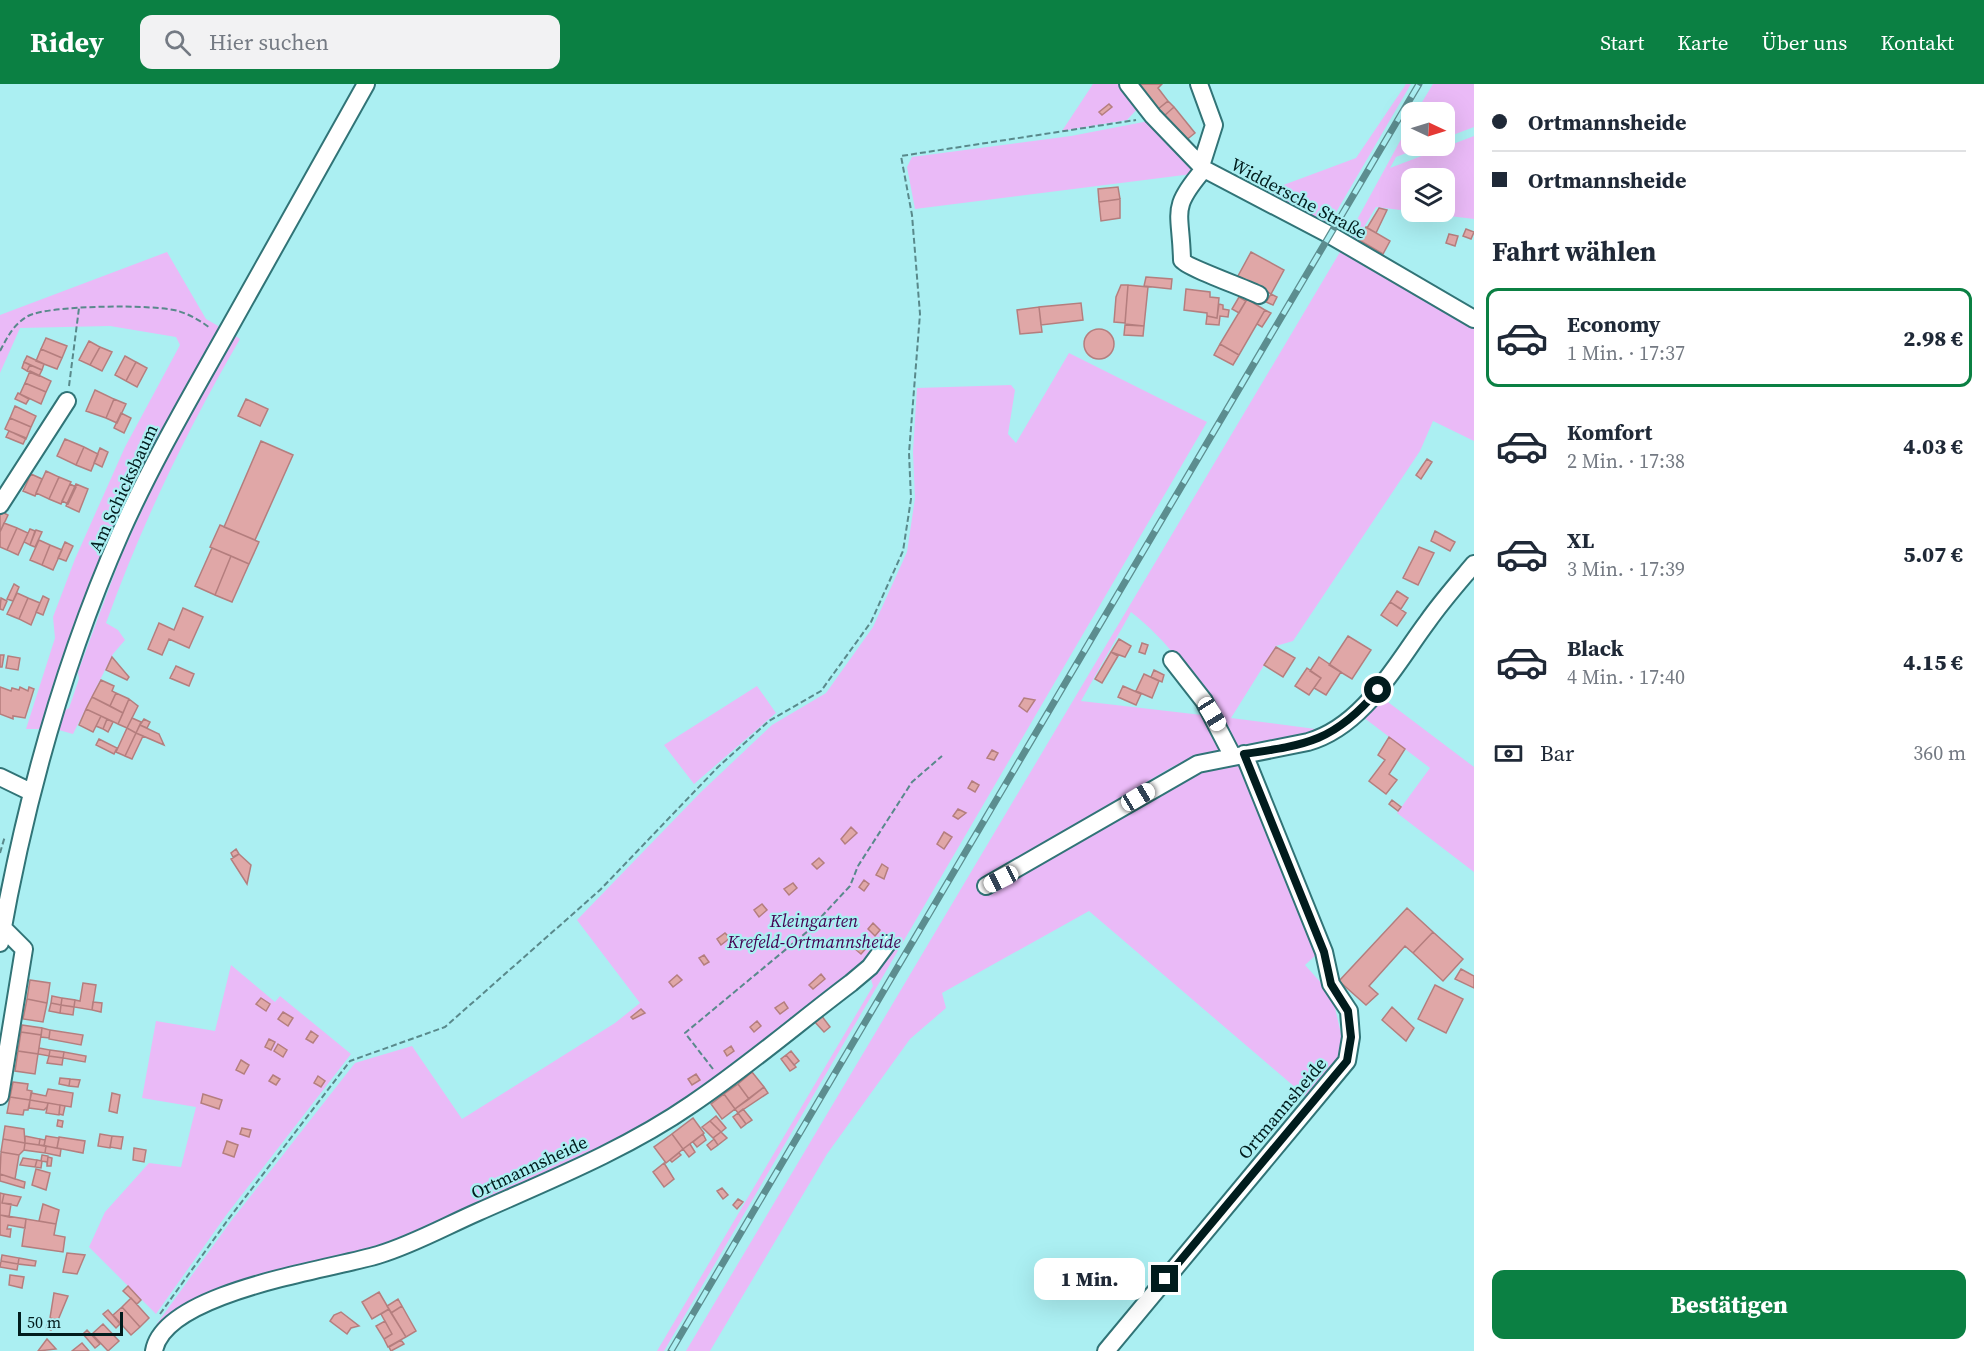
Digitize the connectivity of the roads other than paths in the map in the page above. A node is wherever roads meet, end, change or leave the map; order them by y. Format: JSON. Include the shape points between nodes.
{"nodes":[{"id":1,"x":366,"y":84,"type":"edge"},
{"id":2,"x":1128,"y":84,"type":"edge"},
{"id":3,"x":1199,"y":84,"type":"edge"},
{"id":4,"x":1203,"y":167,"type":"junction"},
{"id":5,"x":1258,"y":295,"type":"dead end"},
{"id":6,"x":1474,"y":319,"type":"edge"},
{"id":7,"x":67,"y":402,"type":"road end"},
{"id":8,"x":0,"y":477,"type":"edge"},
{"id":9,"x":17,"y":479,"type":"junction"},
{"id":10,"x":0,"y":505,"type":"edge"},
{"id":11,"x":1474,"y":564,"type":"edge"},
{"id":12,"x":1172,"y":660,"type":"dead end"},
{"id":13,"x":1238,"y":754,"type":"junction"},
{"id":14,"x":0,"y":777,"type":"edge"},
{"id":15,"x":31,"y":792,"type":"junction"},
{"id":16,"x":986,"y":886,"type":"dead end"},
{"id":17,"x":1,"y":936,"type":"edge"},
{"id":18,"x":887,"y":944,"type":"dead end"},
{"id":19,"x":0,"y":1096,"type":"edge"},
{"id":20,"x":154,"y":1351,"type":"edge"},
{"id":21,"x":1106,"y":1351,"type":"edge"}],
"edges":[{"from":1,"to":15,"type":"street","name":"Am Schicksbaum","via":[[160,451],[121,532],[80,638]]},
{"from":2,"to":4,"type":"street","name":"Widdersche Straße"},
{"from":3,"to":4,"type":"street","via":[[1214,125]]},
{"from":4,"to":5,"type":"street","via":[[1179,204],[1182,260],[1192,268],[1230,280]]},
{"from":4,"to":6,"type":"street","name":"Widdersche Straße"},
{"from":7,"to":9,"type":"street"},
{"from":8,"to":9,"type":"street"},
{"from":9,"to":10,"type":"street"},
{"from":11,"to":13,"type":"street","via":[[1378,690],[1345,723],[1323,738]]},
{"from":12,"to":13,"type":"street","name":"Ortmannsheide"},
{"from":13,"to":16,"type":"street","via":[[1198,764],[1178,774]]},
{"from":13,"to":21,"type":"street","name":"Ortmannsheide","via":[[1324,952],[1331,984],[1348,1011],[1351,1037],[1347,1061]]},
{"from":14,"to":15,"type":"street"},
{"from":15,"to":17,"type":"street","name":"Am Schicksbaum"},
{"from":17,"to":19,"type":"street","via":[[24,949]]},
{"from":18,"to":20,"type":"street","name":"Ortmannsheide","via":[[870,967],[851,983],[691,1105],[616,1147],[382,1254],[261,1283],[197,1307],[163,1331]]}]}
